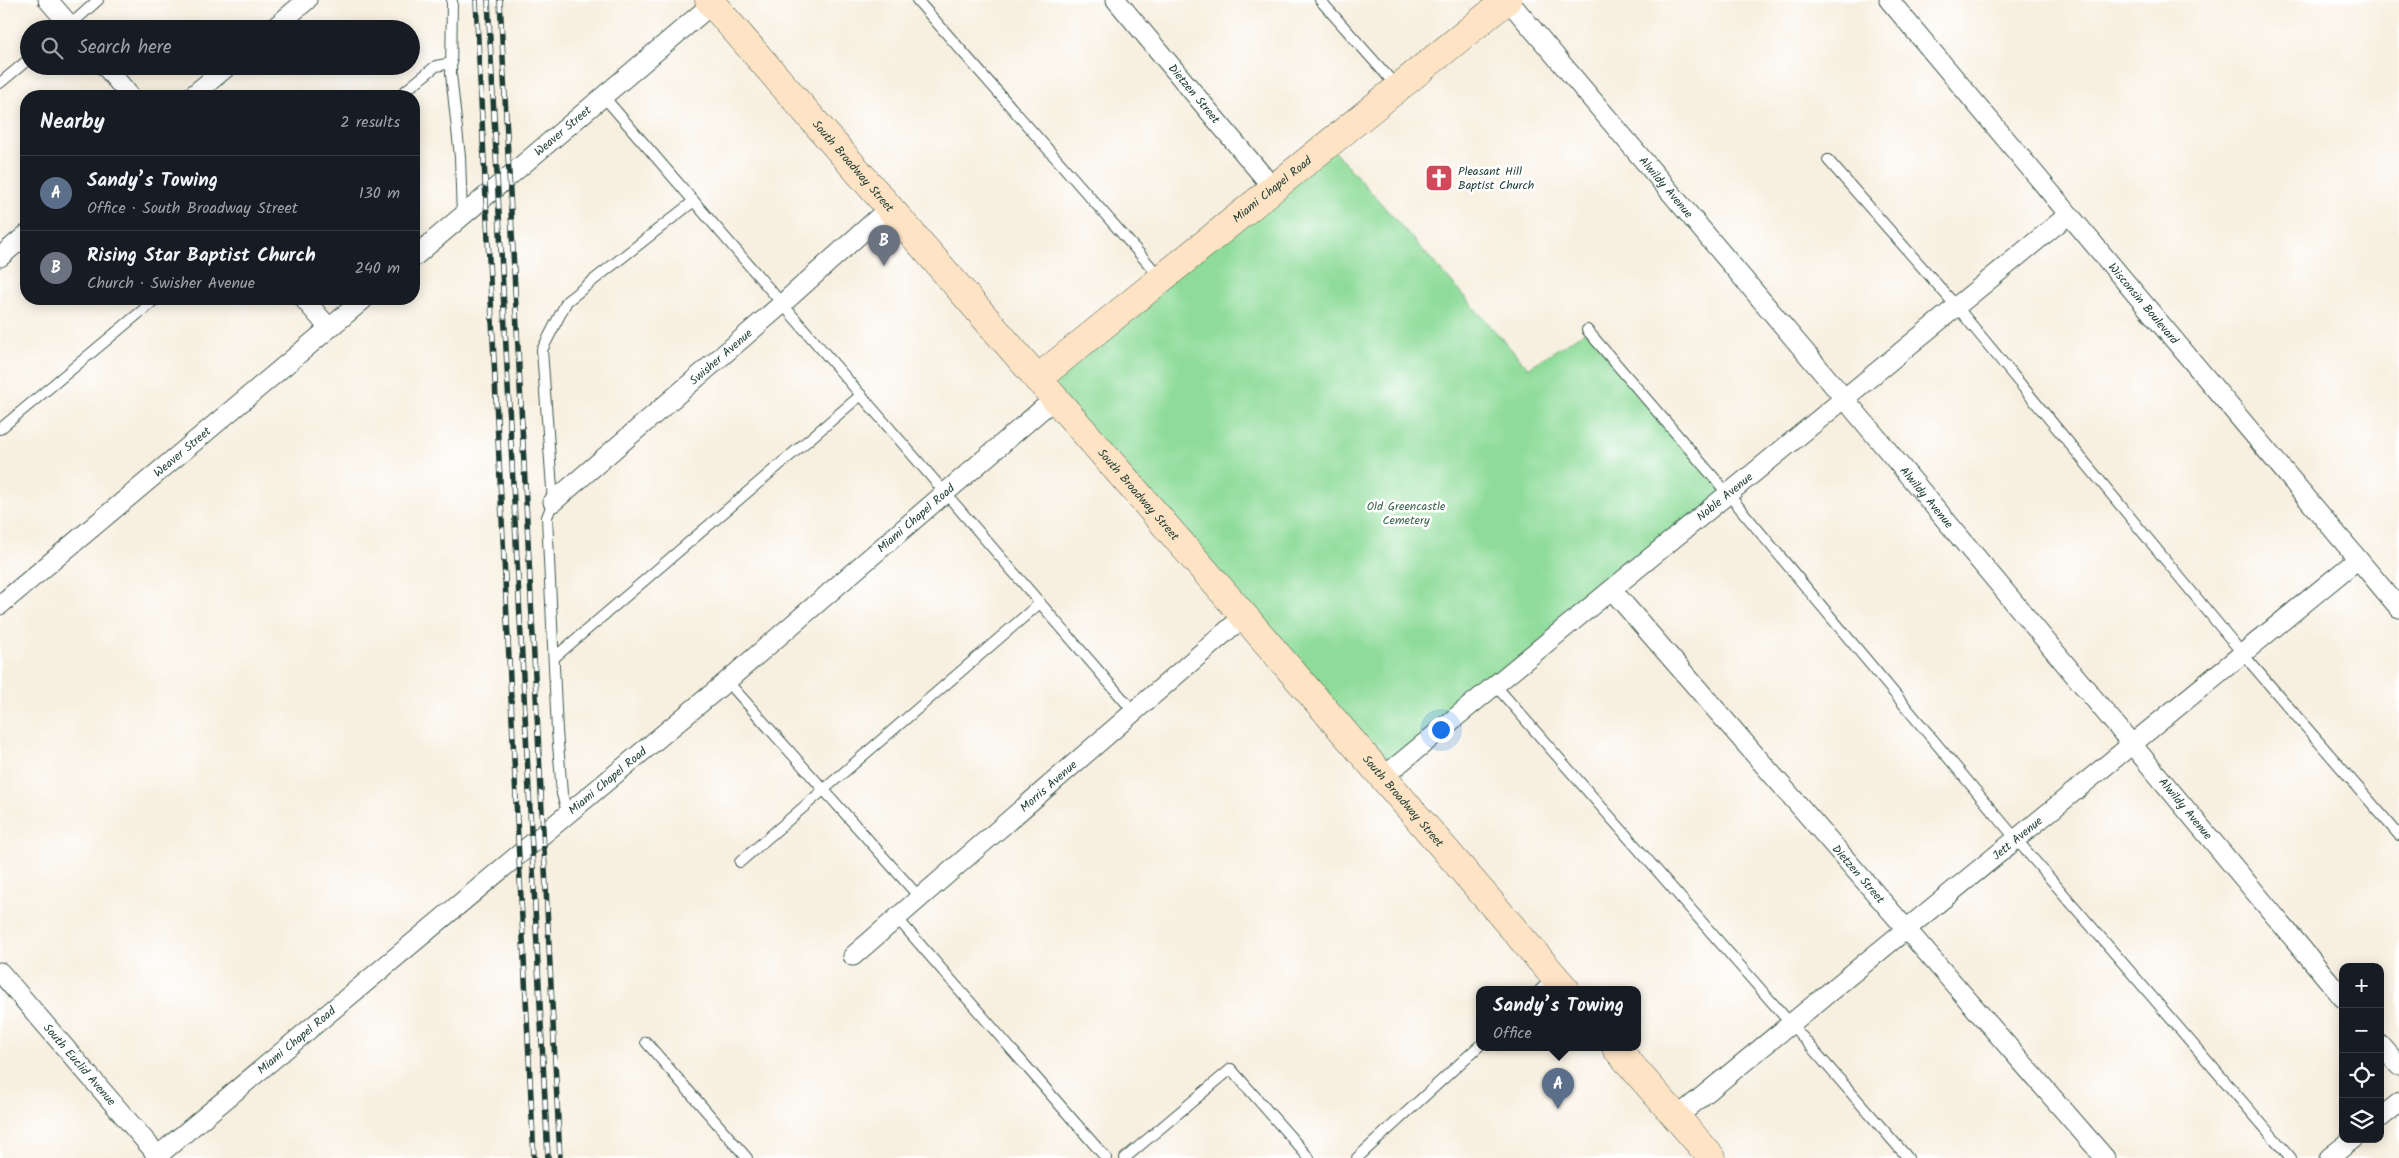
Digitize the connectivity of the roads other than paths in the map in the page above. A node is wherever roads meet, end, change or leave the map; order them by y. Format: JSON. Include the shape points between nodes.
{"nodes":[{"id":1,"x":48,"y":0,"type":"edge"},
{"id":2,"x":98,"y":0,"type":"edge"},
{"id":3,"x":307,"y":0,"type":"edge"},
{"id":4,"x":452,"y":0,"type":"edge"},
{"id":5,"x":917,"y":0,"type":"edge"},
{"id":6,"x":1116,"y":0,"type":"edge"},
{"id":7,"x":1320,"y":0,"type":"edge"},
{"id":8,"x":1508,"y":0,"type":"edge"},
{"id":9,"x":1889,"y":0,"type":"edge"},
{"id":10,"x":711,"y":2,"type":"edge"},
{"id":11,"x":64,"y":20,"type":"edge"},
{"id":12,"x":78,"y":20,"type":"edge"},
{"id":13,"x":284,"y":20,"type":"edge"},
{"id":14,"x":452,"y":63,"type":"junction"},
{"id":15,"x":20,"y":66,"type":"edge"},
{"id":16,"x":112,"y":75,"type":"edge"},
{"id":17,"x":217,"y":75,"type":"edge"},
{"id":18,"x":0,"y":83,"type":"edge"},
{"id":19,"x":1398,"y":88,"type":"junction"},
{"id":20,"x":125,"y":90,"type":"edge"},
{"id":21,"x":199,"y":90,"type":"edge"},
{"id":22,"x":406,"y":90,"type":"edge"},
{"id":23,"x":604,"y":97,"type":"junction"},
{"id":24,"x":1828,"y":160,"type":"dead end"},
{"id":25,"x":1273,"y":188,"type":"junction"},
{"id":26,"x":694,"y":202,"type":"junction"},
{"id":27,"x":889,"y":208,"type":"junction"},
{"id":28,"x":2068,"y":215,"type":"junction"},
{"id":29,"x":462,"y":217,"type":"junction"},
{"id":30,"x":20,"y":240,"type":"edge"},
{"id":31,"x":420,"y":252,"type":"edge"},
{"id":32,"x":0,"y":257,"type":"edge"},
{"id":33,"x":1162,"y":280,"type":"junction"},
{"id":34,"x":782,"y":304,"type":"junction"},
{"id":35,"x":149,"y":305,"type":"edge"},
{"id":36,"x":309,"y":305,"type":"edge"},
{"id":37,"x":357,"y":305,"type":"edge"},
{"id":38,"x":1957,"y":306,"type":"junction"},
{"id":39,"x":329,"y":328,"type":"junction"},
{"id":40,"x":1587,"y":330,"type":"dead end"},
{"id":41,"x":1046,"y":389,"type":"junction"},
{"id":42,"x":861,"y":394,"type":"junction"},
{"id":43,"x":1844,"y":398,"type":"junction"},
{"id":44,"x":0,"y":430,"type":"edge"},
{"id":45,"x":945,"y":492,"type":"junction"},
{"id":46,"x":1728,"y":494,"type":"junction"},
{"id":47,"x":553,"y":502,"type":"junction"},
{"id":48,"x":2358,"y":559,"type":"junction"},
{"id":49,"x":1612,"y":590,"type":"junction"},
{"id":50,"x":1040,"y":603,"type":"junction"},
{"id":51,"x":0,"y":605,"type":"edge"},
{"id":52,"x":2399,"y":608,"type":"edge"},
{"id":53,"x":1244,"y":616,"type":"junction"},
{"id":54,"x":2242,"y":653,"type":"junction"},
{"id":55,"x":555,"y":657,"type":"junction"},
{"id":56,"x":727,"y":681,"type":"junction"},
{"id":57,"x":1495,"y":685,"type":"junction"},
{"id":58,"x":1134,"y":712,"type":"junction"},
{"id":59,"x":2132,"y":744,"type":"junction"},
{"id":60,"x":1383,"y":777,"type":"junction"},
{"id":61,"x":823,"y":790,"type":"junction"},
{"id":62,"x":568,"y":815,"type":"junction"},
{"id":63,"x":2399,"y":835,"type":"edge"},
{"id":64,"x":2016,"y":838,"type":"junction"},
{"id":65,"x":740,"y":862,"type":"dead end"},
{"id":66,"x":920,"y":898,"type":"junction"},
{"id":67,"x":897,"y":918,"type":"junction"},
{"id":68,"x":1907,"y":927,"type":"junction"},
{"id":69,"x":853,"y":956,"type":"dead end"},
{"id":70,"x":0,"y":972,"type":"edge"},
{"id":71,"x":1553,"y":986,"type":"edge"},
{"id":72,"x":2339,"y":993,"type":"edge"},
{"id":73,"x":1789,"y":1023,"type":"junction"},
{"id":74,"x":646,"y":1042,"type":"dead end"},
{"id":75,"x":1476,"y":1049,"type":"edge"},
{"id":76,"x":2384,"y":1049,"type":"edge"},
{"id":77,"x":1619,"y":1051,"type":"edge"},
{"id":78,"x":2399,"y":1066,"type":"edge"},
{"id":79,"x":2399,"y":1103,"type":"edge"},
{"id":80,"x":2384,"y":1115,"type":"edge"},
{"id":81,"x":1676,"y":1117,"type":"junction"},
{"id":82,"x":2348,"y":1143,"type":"edge"},
{"id":83,"x":158,"y":1157,"type":"edge"},
{"id":84,"x":747,"y":1158,"type":"edge"},
{"id":85,"x":1106,"y":1158,"type":"edge"},
{"id":86,"x":1125,"y":1158,"type":"edge"},
{"id":87,"x":1309,"y":1158,"type":"edge"},
{"id":88,"x":1356,"y":1158,"type":"edge"},
{"id":89,"x":1712,"y":1158,"type":"edge"},
{"id":90,"x":1908,"y":1158,"type":"edge"},
{"id":91,"x":2105,"y":1158,"type":"edge"},
{"id":92,"x":2291,"y":1158,"type":"edge"},
{"id":93,"x":2329,"y":1158,"type":"edge"}],
"edges":[{"from":1,"to":11,"type":"street"},
{"from":2,"to":12,"type":"lane"},
{"from":3,"to":13,"type":"street"},
{"from":4,"to":14,"type":"lane"},
{"from":5,"to":33,"type":"lane"},
{"from":6,"to":25,"type":"street","name":"Dietzen Street"},
{"from":7,"to":19,"type":"lane"},
{"from":8,"to":19,"type":"street","name":"Miami Chapel Road"},
{"from":8,"to":43,"type":"street","name":"Alwildy Avenue"},
{"from":9,"to":28,"type":"street","name":"Wisconsin Boulevard"},
{"from":10,"to":23,"type":"street","name":"Weaver Street"},
{"from":10,"to":27,"type":"street","name":"South Broadway Street"},
{"from":14,"to":22,"type":"lane","via":[[436,66]]},
{"from":14,"to":29,"type":"lane"},
{"from":15,"to":18,"type":"lane"},
{"from":16,"to":20,"type":"street"},
{"from":17,"to":21,"type":"street"},
{"from":19,"to":25,"type":"street","name":"Miami Chapel Road"},
{"from":23,"to":26,"type":"lane"},
{"from":23,"to":29,"type":"street","name":"Weaver Street"},
{"from":24,"to":38,"type":"lane"},
{"from":25,"to":33,"type":"street","name":"Miami Chapel Road"},
{"from":26,"to":34,"type":"lane"},
{"from":26,"to":47,"type":"lane","via":[[567,301],[542,350]]},
{"from":27,"to":34,"type":"street","name":"Swisher Avenue"},
{"from":27,"to":41,"type":"street","name":"South Broadway Street"},
{"from":28,"to":38,"type":"street","name":"Noble Avenue"},
{"from":28,"to":48,"type":"street","name":"Wisconsin Boulevard"},
{"from":29,"to":31,"type":"street","name":"Weaver Street"},
{"from":30,"to":32,"type":"street"},
{"from":33,"to":41,"type":"street","name":"Miami Chapel Road"},
{"from":34,"to":42,"type":"lane"},
{"from":34,"to":47,"type":"street","name":"Swisher Avenue"},
{"from":35,"to":44,"type":"lane"},
{"from":36,"to":39,"type":"street"},
{"from":37,"to":39,"type":"street","name":"Weaver Street"},
{"from":38,"to":43,"type":"street","name":"Noble Avenue"},
{"from":38,"to":54,"type":"lane"},
{"from":39,"to":51,"type":"street","name":"Weaver Street"},
{"from":40,"to":46,"type":"lane"},
{"from":41,"to":45,"type":"street","name":"Miami Chapel Road"},
{"from":41,"to":53,"type":"street","name":"South Broadway Street"},
{"from":42,"to":45,"type":"lane"},
{"from":42,"to":55,"type":"lane"},
{"from":43,"to":46,"type":"street","name":"Noble Avenue"},
{"from":43,"to":59,"type":"street","name":"Alwildy Avenue"},
{"from":45,"to":50,"type":"lane"},
{"from":45,"to":56,"type":"street","name":"Miami Chapel Road"},
{"from":46,"to":49,"type":"street","name":"Noble Avenue"},
{"from":46,"to":64,"type":"lane"},
{"from":47,"to":55,"type":"lane","via":[[547,517]]},
{"from":48,"to":52,"type":"street","name":"Wisconsin Boulevard"},
{"from":48,"to":54,"type":"street","name":"Jett Avenue"},
{"from":49,"to":57,"type":"street","name":"Noble Avenue"},
{"from":49,"to":68,"type":"street","name":"Dietzen Street"},
{"from":50,"to":58,"type":"lane"},
{"from":50,"to":61,"type":"lane"},
{"from":53,"to":58,"type":"street","name":"Morris Avenue"},
{"from":53,"to":60,"type":"street","name":"South Broadway Street"},
{"from":54,"to":59,"type":"street","name":"Jett Avenue"},
{"from":54,"to":63,"type":"lane"},
{"from":55,"to":62,"type":"lane","via":[[562,794]]},
{"from":56,"to":61,"type":"lane"},
{"from":56,"to":62,"type":"street","name":"Miami Chapel Road"},
{"from":57,"to":60,"type":"street","name":"Noble Avenue"},
{"from":57,"to":73,"type":"lane"},
{"from":58,"to":66,"type":"street","name":"Morris Avenue"},
{"from":59,"to":64,"type":"street","name":"Jett Avenue"},
{"from":59,"to":72,"type":"street","name":"Alwildy Avenue"},
{"from":60,"to":71,"type":"street","name":"South Broadway Street"},
{"from":61,"to":65,"type":"lane"},
{"from":61,"to":66,"type":"lane"},
{"from":62,"to":83,"type":"street","name":"Miami Chapel Road"},
{"from":64,"to":68,"type":"street","name":"Jett Avenue"},
{"from":64,"to":92,"type":"lane"},
{"from":66,"to":67,"type":"street","name":"Morris Avenue"},
{"from":67,"to":69,"type":"street","name":"Morris Avenue"},
{"from":67,"to":85,"type":"lane"},
{"from":68,"to":73,"type":"street","name":"Jett Avenue"},
{"from":68,"to":91,"type":"street","name":"Dietzen Street"},
{"from":70,"to":83,"type":"street","name":"South Euclid Avenue"},
{"from":73,"to":81,"type":"street","name":"Jett Avenue"},
{"from":73,"to":90,"type":"lane"},
{"from":74,"to":84,"type":"lane"},
{"from":75,"to":88,"type":"lane"},
{"from":76,"to":78,"type":"street"},
{"from":77,"to":81,"type":"street"},
{"from":79,"to":80,"type":"street"},
{"from":81,"to":89,"type":"street"},
{"from":82,"to":93,"type":"street"},
{"from":86,"to":87,"type":"lane","via":[[1231,1069]]}]}
